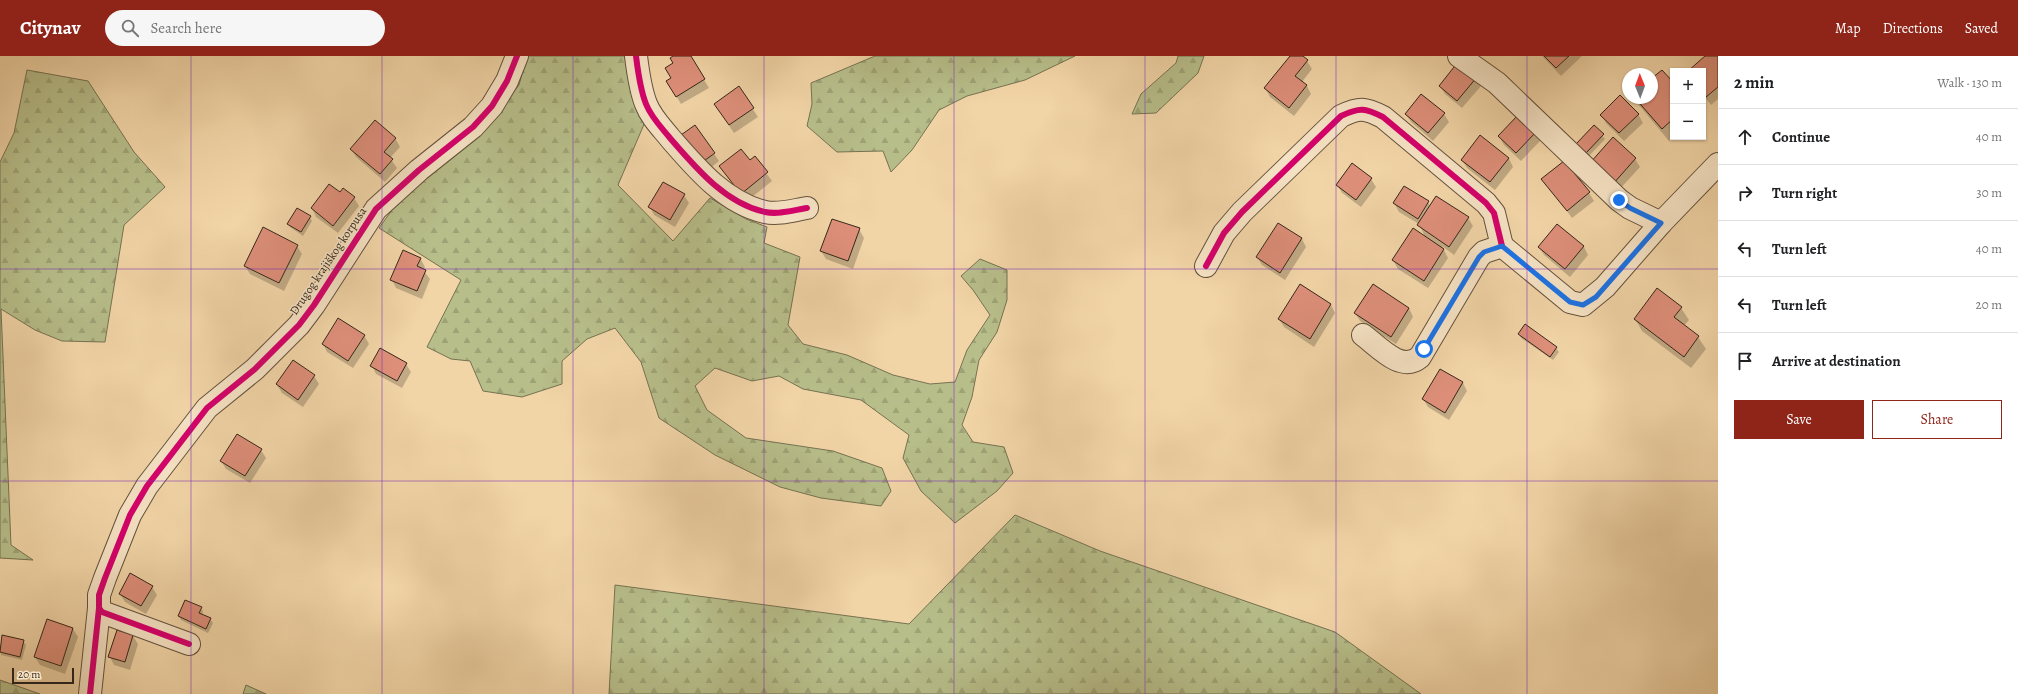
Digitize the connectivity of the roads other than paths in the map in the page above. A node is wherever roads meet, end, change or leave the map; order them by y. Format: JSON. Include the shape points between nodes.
{"nodes":[{"id":1,"x":517,"y":56,"type":"edge"},
{"id":2,"x":636,"y":56,"type":"edge"},
{"id":3,"x":1459,"y":56,"type":"edge"},
{"id":4,"x":1718,"y":164,"type":"edge"},
{"id":5,"x":807,"y":208,"type":"dead end"},
{"id":6,"x":1661,"y":223,"type":"junction"},
{"id":7,"x":1502,"y":246,"type":"junction"},
{"id":8,"x":1206,"y":266,"type":"dead end"},
{"id":9,"x":1363,"y":335,"type":"dead end"},
{"id":10,"x":99,"y":608,"type":"junction"},
{"id":11,"x":189,"y":644,"type":"dead end"},
{"id":12,"x":90,"y":694,"type":"edge"}],
"edges":[{"from":1,"to":10,"type":"street","name":"Drugog krajiškog korpusa","via":[[507,81],[492,106],[473,127],[419,170],[376,209],[299,325],[255,369],[208,408],[161,467],[130,515],[99,595]]},
{"from":2,"to":5,"type":"street","via":[[645,102],[652,117],[692,164],[716,186],[747,206],[766,212]]},
{"from":3,"to":6,"type":"street","via":[[1497,83],[1619,200]]},
{"from":4,"to":6,"type":"street"},
{"from":6,"to":7,"type":"street","via":[[1596,297],[1583,305],[1570,302]]},
{"from":7,"to":8,"type":"street","via":[[1494,213],[1486,203],[1383,117],[1368,109],[1356,109],[1341,116],[1242,212],[1224,233]]},
{"from":7,"to":9,"type":"street","via":[[1484,252],[1479,257],[1420,356],[1413,362],[1403,363]]},
{"from":10,"to":11,"type":"street","via":[[102,612]]},
{"from":10,"to":12,"type":"street","name":"Drugog krajiškog korpusa"}]}
